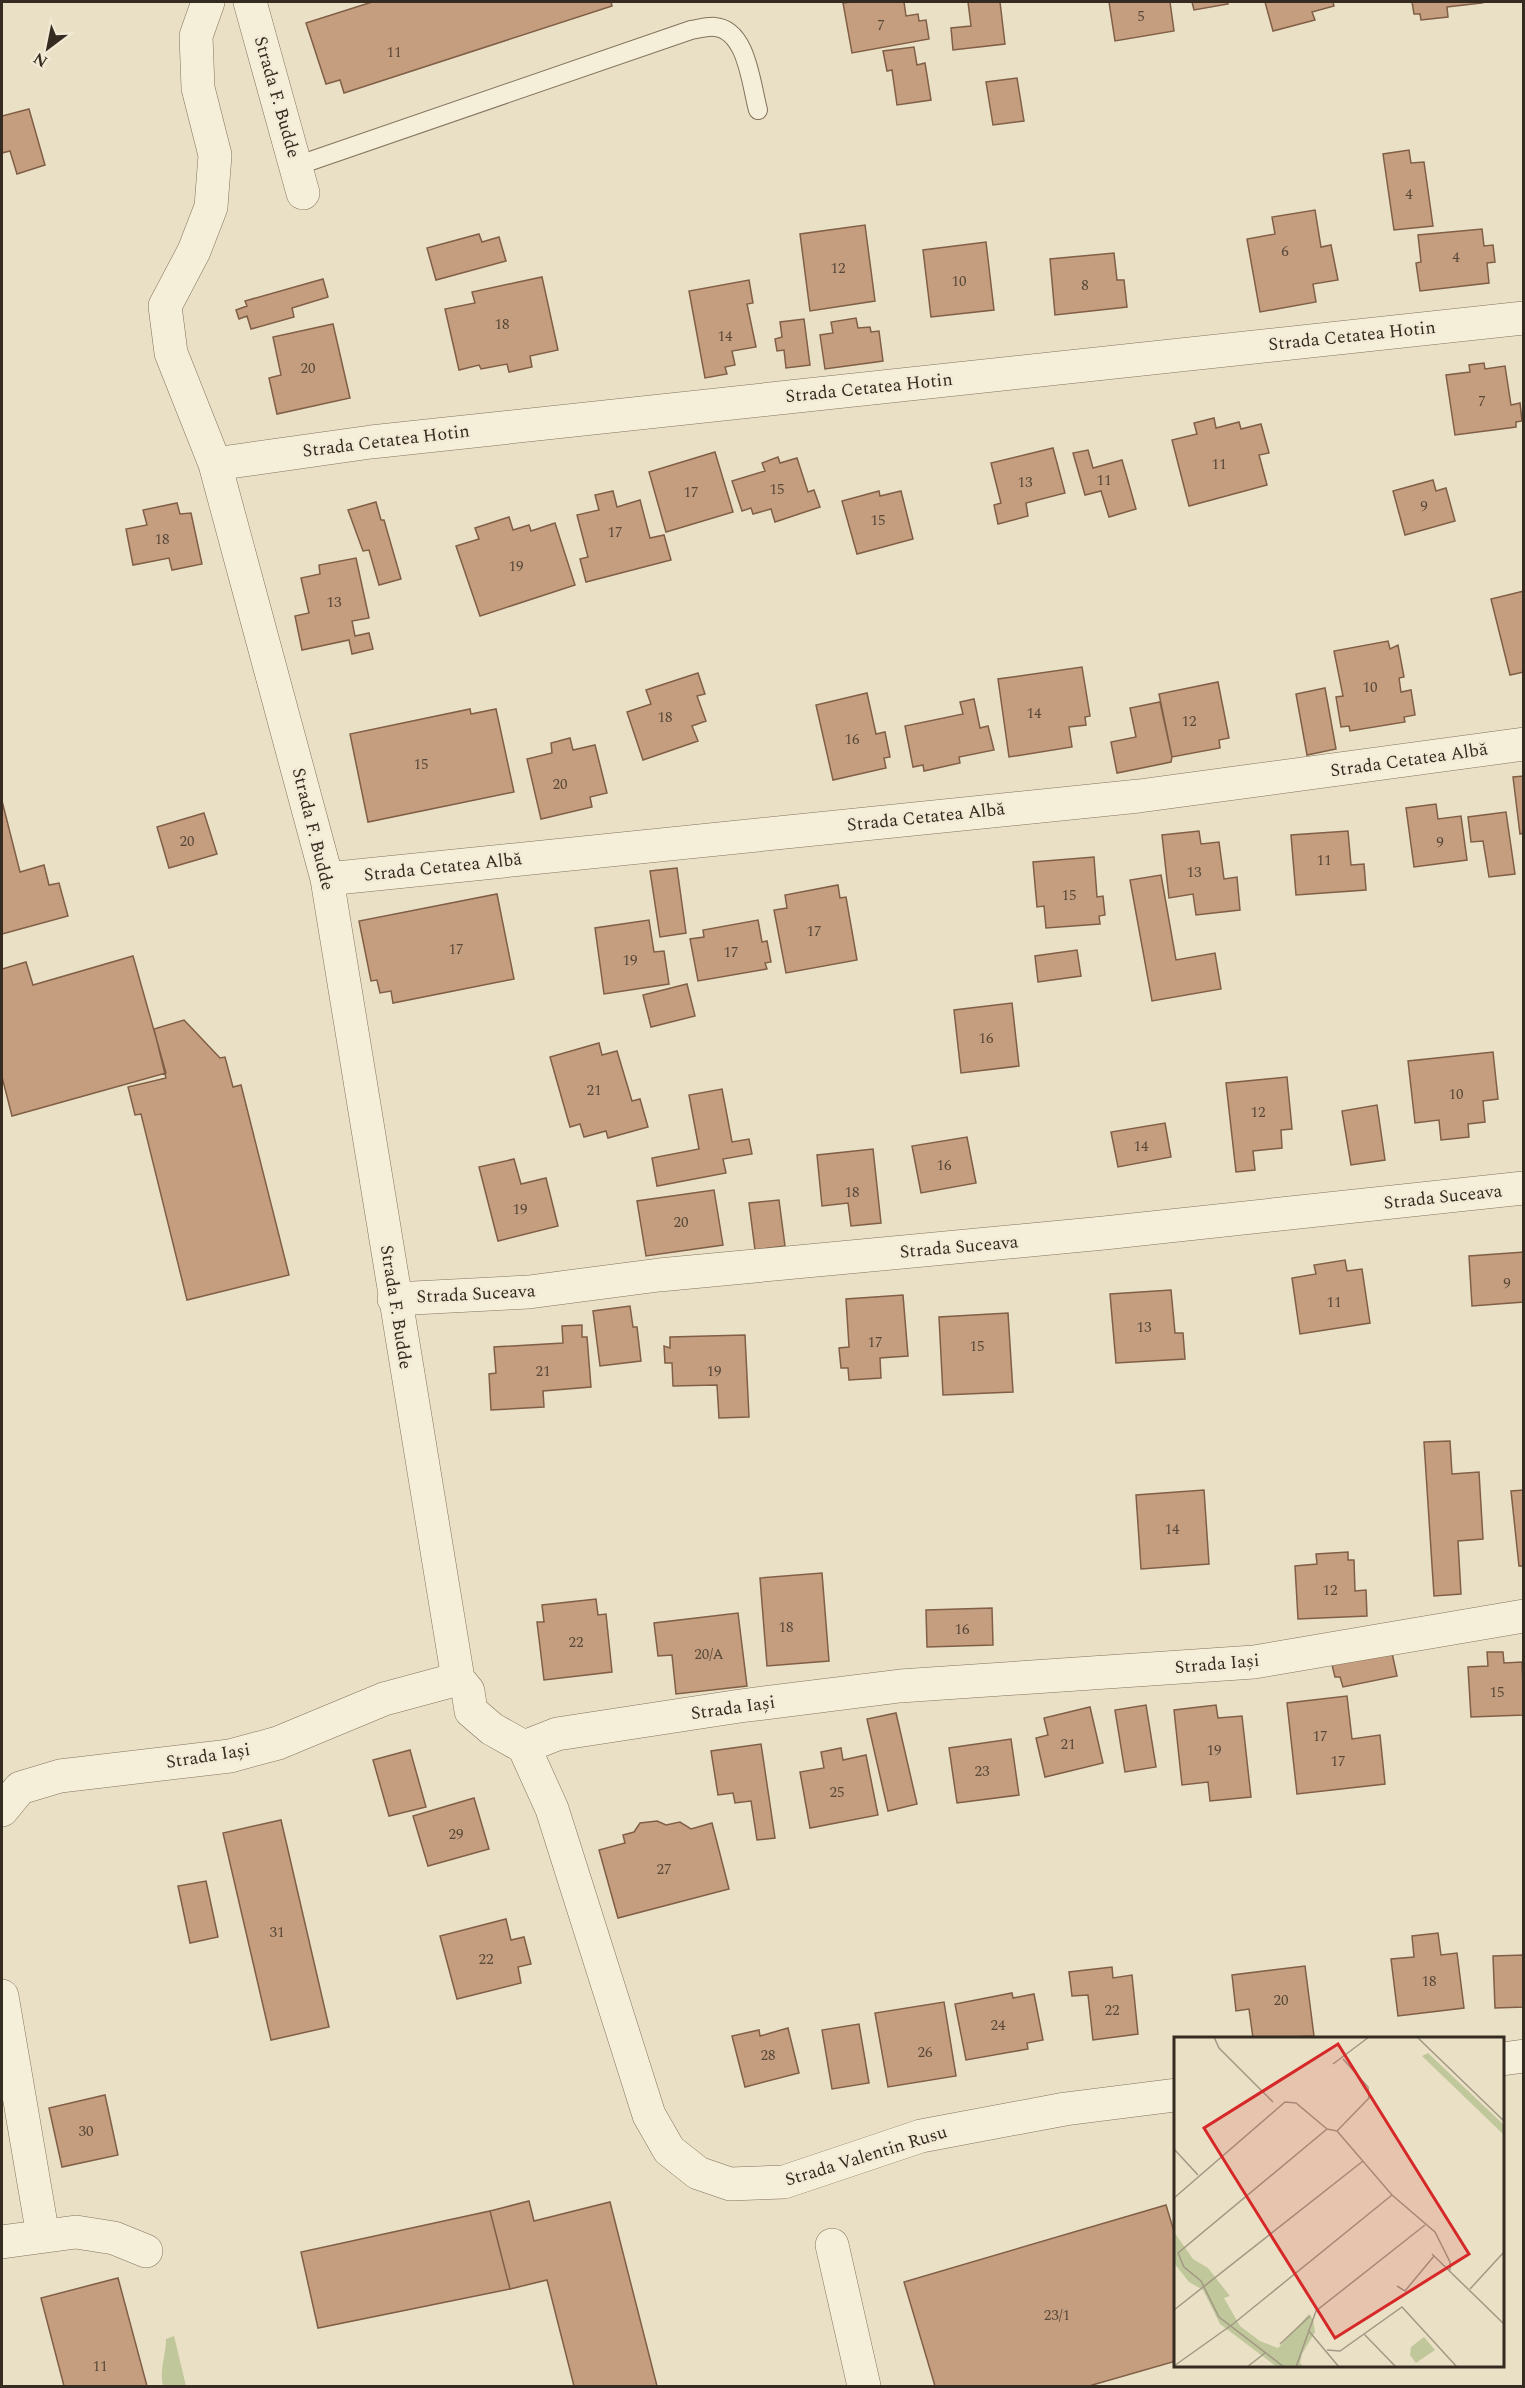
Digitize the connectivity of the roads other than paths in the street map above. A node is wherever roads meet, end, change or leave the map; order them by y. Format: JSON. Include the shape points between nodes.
{"nodes":[{"id":1,"x":208,"y":2,"type":"edge"},
{"id":2,"x":250,"y":2,"type":"edge"},
{"id":3,"x":758,"y":110,"type":"dead end"},
{"id":4,"x":300,"y":180,"type":"joint"},
{"id":5,"x":1524,"y":318,"type":"edge"},
{"id":6,"x":215,"y":464,"type":"junction"},
{"id":7,"x":1524,"y":744,"type":"edge"},
{"id":8,"x":327,"y":879,"type":"junction"},
{"id":9,"x":1524,"y":1188,"type":"edge"},
{"id":10,"x":394,"y":1299,"type":"junction"},
{"id":11,"x":1524,"y":1616,"type":"edge"},
{"id":12,"x":458,"y":1679,"type":"junction"},
{"id":13,"x":524,"y":1747,"type":"junction"},
{"id":14,"x":2,"y":1810,"type":"edge"},
{"id":15,"x":2,"y":1996,"type":"edge"},
{"id":16,"x":1524,"y":2056,"type":"edge"},
{"id":17,"x":1504,"y":2059,"type":"edge"},
{"id":18,"x":1174,"y":2095,"type":"edge"},
{"id":19,"x":43,"y":2236,"type":"junction"},
{"id":20,"x":2,"y":2242,"type":"edge"},
{"id":21,"x":832,"y":2245,"type":"dead end"},
{"id":22,"x":146,"y":2251,"type":"dead end"},
{"id":23,"x":864,"y":2386,"type":"edge"}],
"edges":[{"from":1,"to":6,"type":"street","name":"Strada F. Budde","via":[[196,36],[198,88],[215,155],[211,207],[194,251],[165,306],[171,353]]},
{"from":2,"to":4,"type":"street","name":"Strada F. Budde"},
{"from":3,"to":4,"type":"lane","via":[[741,43],[716,27],[691,30]]},
{"from":5,"to":6,"type":"street","name":"Strada Cetatea Hotin","via":[[371,442]]},
{"from":6,"to":8,"type":"street","name":"Strada F. Budde"},
{"from":7,"to":8,"type":"street","name":"Strada Cetatea Albă","via":[[1139,796]]},
{"from":8,"to":10,"type":"street","name":"Strada F. Budde"},
{"from":9,"to":10,"type":"street","name":"Strada Suceava","via":[[660,1275],[529,1292]]},
{"from":10,"to":12,"type":"street","name":"Strada F. Budde"},
{"from":11,"to":13,"type":"street","name":"Strada Iași","via":[[1254,1662],[900,1686],[752,1704],[557,1734]]},
{"from":12,"to":13,"type":"street","via":[[468,1691],[471,1711],[492,1729]]},
{"from":12,"to":14,"type":"street","name":"Strada Iași","via":[[384,1699],[278,1743],[230,1756],[60,1776],[20,1788]]},
{"from":13,"to":18,"type":"street","name":"Strada Valentin Rusu","via":[[552,1809],[649,2115],[669,2150],[698,2173],[730,2184],[784,2182],[921,2136],[1065,2109]]},
{"from":15,"to":19,"type":"street"},
{"from":16,"to":17,"type":"street"},
{"from":19,"to":20,"type":"street"},
{"from":19,"to":22,"type":"street","via":[[76,2232],[114,2238]]},
{"from":21,"to":23,"type":"street"}]}
